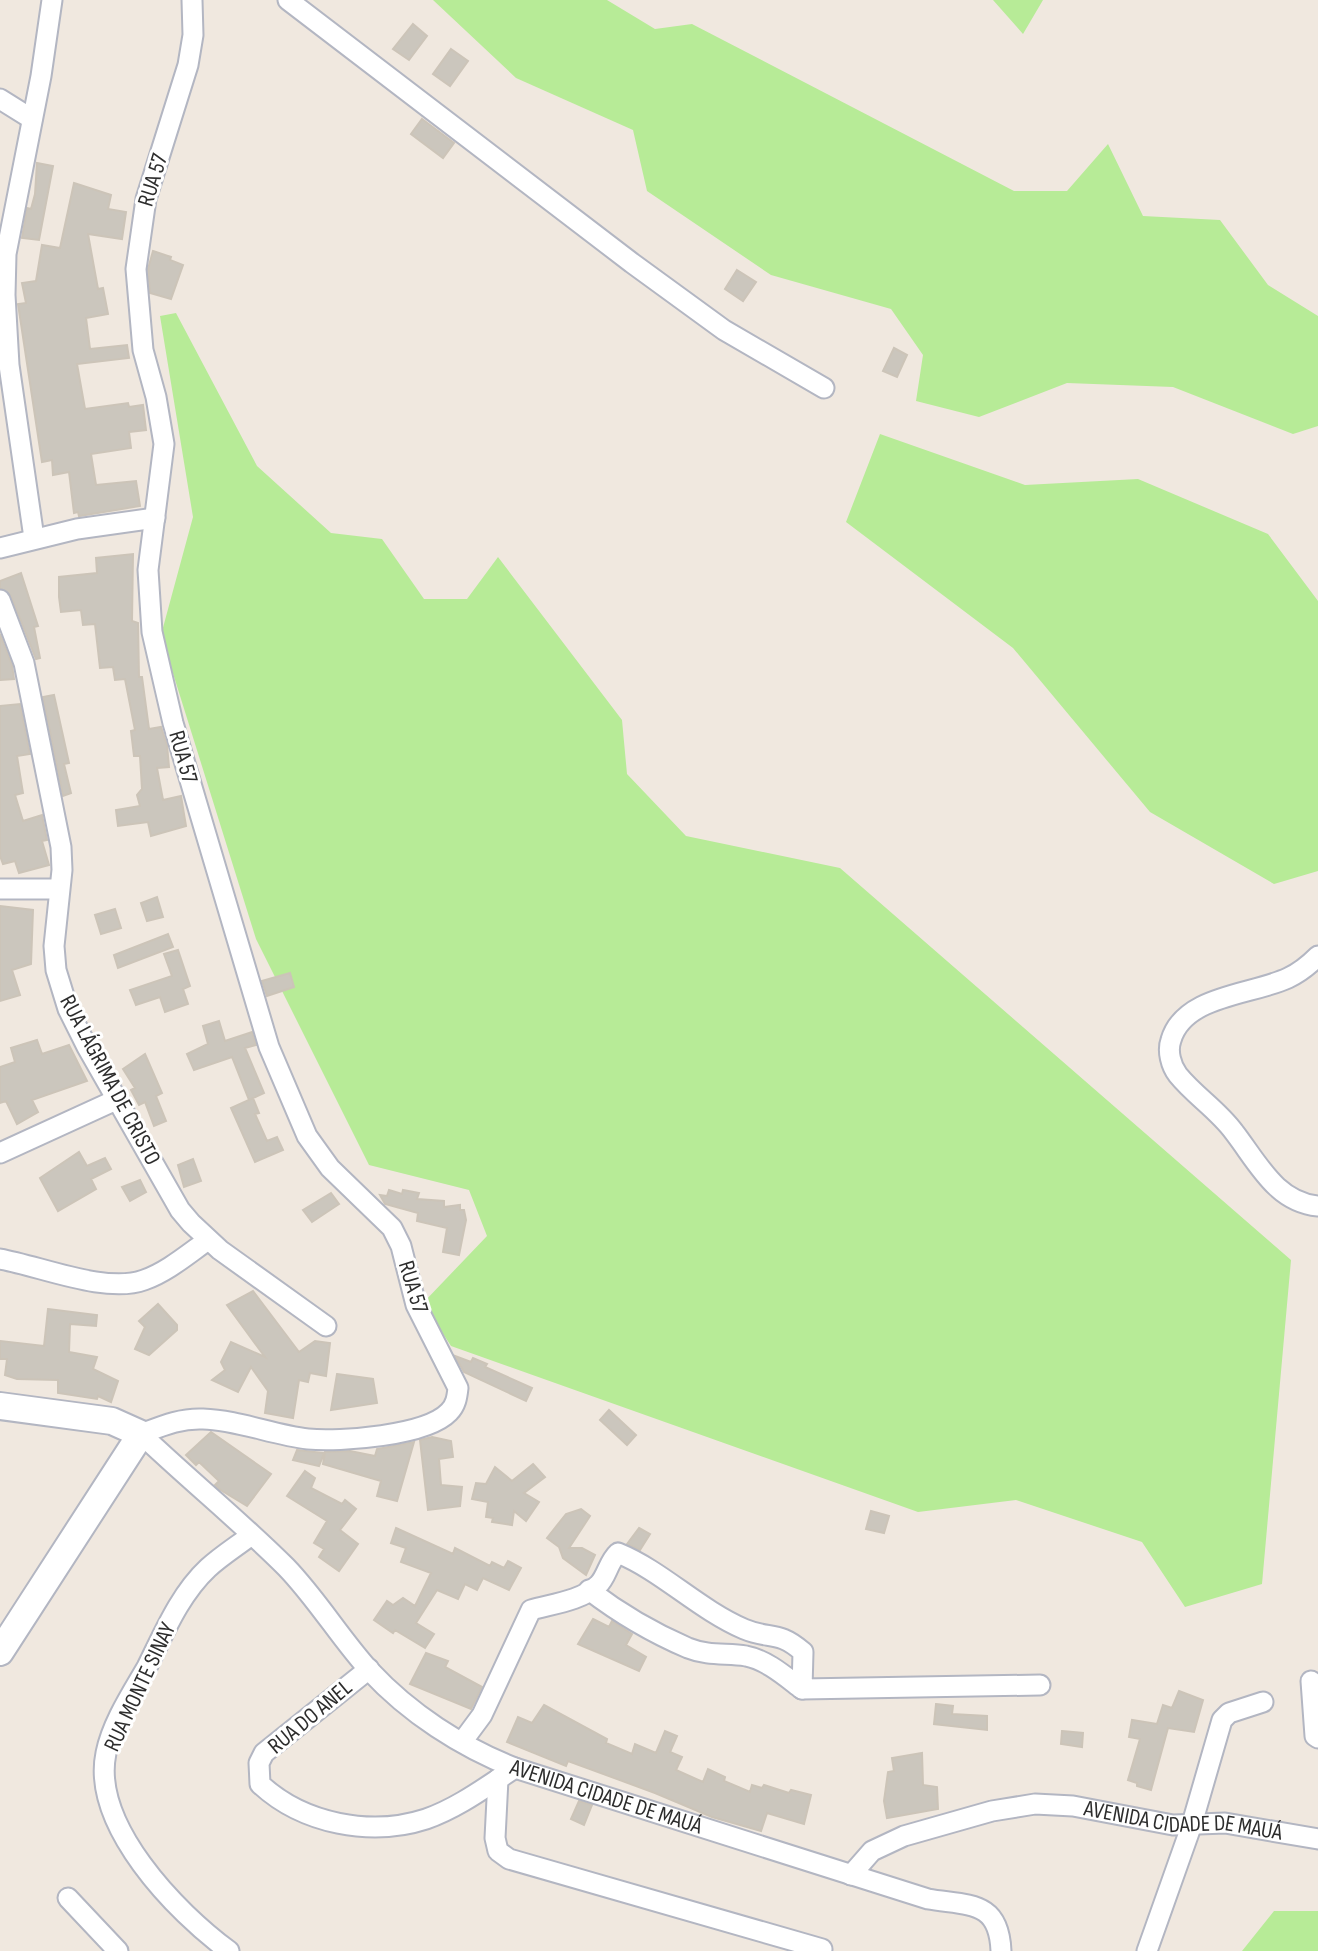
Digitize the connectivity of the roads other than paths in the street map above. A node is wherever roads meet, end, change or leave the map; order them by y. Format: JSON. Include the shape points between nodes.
{"nodes":[{"id":1,"x":52,"y":0,"type":"edge"},
{"id":2,"x":192,"y":0,"type":"edge"},
{"id":3,"x":288,"y":0,"type":"edge"},
{"id":4,"x":0,"y":99,"type":"edge"},
{"id":5,"x":32,"y":119,"type":"junction"},
{"id":6,"x":5,"y":369,"type":"edge"},
{"id":7,"x":824,"y":388,"type":"dead end"},
{"id":8,"x":155,"y":518,"type":"junction"},
{"id":9,"x":34,"y":538,"type":"junction"},
{"id":10,"x":0,"y":548,"type":"edge"},
{"id":11,"x":0,"y":600,"type":"edge"},
{"id":12,"x":0,"y":889,"type":"edge"},
{"id":13,"x":59,"y":889,"type":"junction"},
{"id":14,"x":1318,"y":956,"type":"edge"},
{"id":15,"x":118,"y":1099,"type":"junction"},
{"id":16,"x":0,"y":1153,"type":"edge"},
{"id":17,"x":1318,"y":1206,"type":"edge"},
{"id":18,"x":208,"y":1240,"type":"junction"},
{"id":19,"x":0,"y":1259,"type":"edge"},
{"id":20,"x":326,"y":1326,"type":"dead end"},
{"id":21,"x":0,"y":1406,"type":"edge"},
{"id":22,"x":141,"y":1434,"type":"junction"},
{"id":23,"x":250,"y":1536,"type":"junction"},
{"id":24,"x":589,"y":1590,"type":"junction"},
{"id":25,"x":0,"y":1652,"type":"edge"},
{"id":26,"x":369,"y":1669,"type":"junction"},
{"id":27,"x":1311,"y":1681,"type":"dead end"},
{"id":28,"x":1040,"y":1685,"type":"dead end"},
{"id":29,"x":802,"y":1689,"type":"junction"},
{"id":30,"x":1263,"y":1702,"type":"dead end"},
{"id":31,"x":1318,"y":1738,"type":"edge"},
{"id":32,"x":462,"y":1742,"type":"junction"},
{"id":33,"x":515,"y":1768,"type":"junction"},
{"id":34,"x":498,"y":1779,"type":"junction"},
{"id":35,"x":1191,"y":1826,"type":"junction"},
{"id":36,"x":1317,"y":1837,"type":"edge"},
{"id":37,"x":851,"y":1875,"type":"junction"},
{"id":38,"x":68,"y":1898,"type":"dead end"},
{"id":39,"x":822,"y":1949,"type":"dead end"},
{"id":40,"x":118,"y":1951,"type":"edge"},
{"id":41,"x":229,"y":1951,"type":"edge"},
{"id":42,"x":1001,"y":1951,"type":"edge"},
{"id":43,"x":1147,"y":1951,"type":"edge"}],
"edges":[{"from":1,"to":5,"type":"street"},
{"from":2,"to":8,"type":"street","name":"RUA 57","via":[[188,65],[146,199],[137,258],[138,319],[164,443]]},
{"from":3,"to":7,"type":"street","via":[[642,271],[724,330]]},
{"from":4,"to":5,"type":"street"},
{"from":5,"to":6,"type":"street","via":[[6,254]]},
{"from":6,"to":9,"type":"street"},
{"from":8,"to":9,"type":"street"},
{"from":8,"to":22,"type":"street","name":"RUA 57","via":[[147,598],[152,632],[173,723],[269,1047],[307,1136],[330,1168],[392,1228],[416,1305],[458,1388],[456,1402],[435,1422],[353,1438],[312,1439],[202,1419],[180,1420]]},
{"from":9,"to":10,"type":"street"},
{"from":11,"to":13,"type":"street","name":"RUA LÁGRIMA DE CRISTO","via":[[24,663],[41,744],[61,846]]},
{"from":12,"to":13,"type":"street"},
{"from":13,"to":15,"type":"street","name":"RUA LÁGRIMA DE CRISTO","via":[[56,970],[68,1009]]},
{"from":14,"to":17,"type":"street","via":[[1288,978],[1194,1011],[1174,1029],[1169,1054],[1177,1074],[1222,1115],[1271,1183],[1294,1200]]},
{"from":15,"to":16,"type":"street"},
{"from":15,"to":18,"type":"street","name":"RUA LÁGRIMA DE CRISTO","via":[[180,1210]]},
{"from":18,"to":19,"type":"street","via":[[158,1273],[129,1284],[109,1285]]},
{"from":18,"to":20,"type":"street","name":"RUA LÁGRIMA DE CRISTO"},
{"from":21,"to":22,"type":"street","name":"AVENIDA CIDADE DE MAUÁ","via":[[112,1421]]},
{"from":22,"to":23,"type":"street","name":"AVENIDA CIDADE DE MAUÁ"},
{"from":22,"to":25,"type":"street"},
{"from":23,"to":26,"type":"street","name":"AVENIDA CIDADE DE MAUÁ","via":[[308,1591]]},
{"from":23,"to":41,"type":"street","name":"RUA MONTE SINAY","via":[[208,1569],[178,1606],[112,1734],[104,1770],[105,1792],[135,1851],[177,1906]]},
{"from":24,"to":29,"type":"street","via":[[688,1648],[713,1656],[748,1656]]},
{"from":24,"to":29,"type":"street","via":[[599,1584],[618,1553],[630,1558],[695,1604],[736,1625],[787,1638],[803,1652]]},
{"from":24,"to":32,"type":"street","via":[[572,1600],[531,1610],[481,1715]]},
{"from":26,"to":32,"type":"street","name":"AVENIDA CIDADE DE MAUÁ","via":[[417,1714]]},
{"from":26,"to":34,"type":"street","name":"RUA DO ANEL","via":[[264,1753],[259,1763],[260,1784],[276,1799],[332,1821],[366,1827],[401,1825],[428,1818]]},
{"from":27,"to":31,"type":"street"},
{"from":28,"to":29,"type":"street"},
{"from":30,"to":35,"type":"street","via":[[1229,1713],[1222,1720]]},
{"from":32,"to":33,"type":"street","name":"AVENIDA CIDADE DE MAUÁ"},
{"from":33,"to":34,"type":"street","name":"RUA DO ANEL"},
{"from":33,"to":37,"type":"street","name":"AVENIDA CIDADE DE MAUÁ"},
{"from":34,"to":39,"type":"street","via":[[495,1838],[498,1851],[509,1859]]},
{"from":35,"to":36,"type":"street","name":"AVENIDA CIDADE DE MAUÁ","via":[[1225,1823]]},
{"from":35,"to":37,"type":"street","name":"AVENIDA CIDADE DE MAUÁ","via":[[1035,1804],[904,1836],[872,1851]]},
{"from":35,"to":43,"type":"street"},
{"from":37,"to":42,"type":"street","via":[[928,1899],[977,1906],[997,1924]]},
{"from":38,"to":40,"type":"street"}]}
